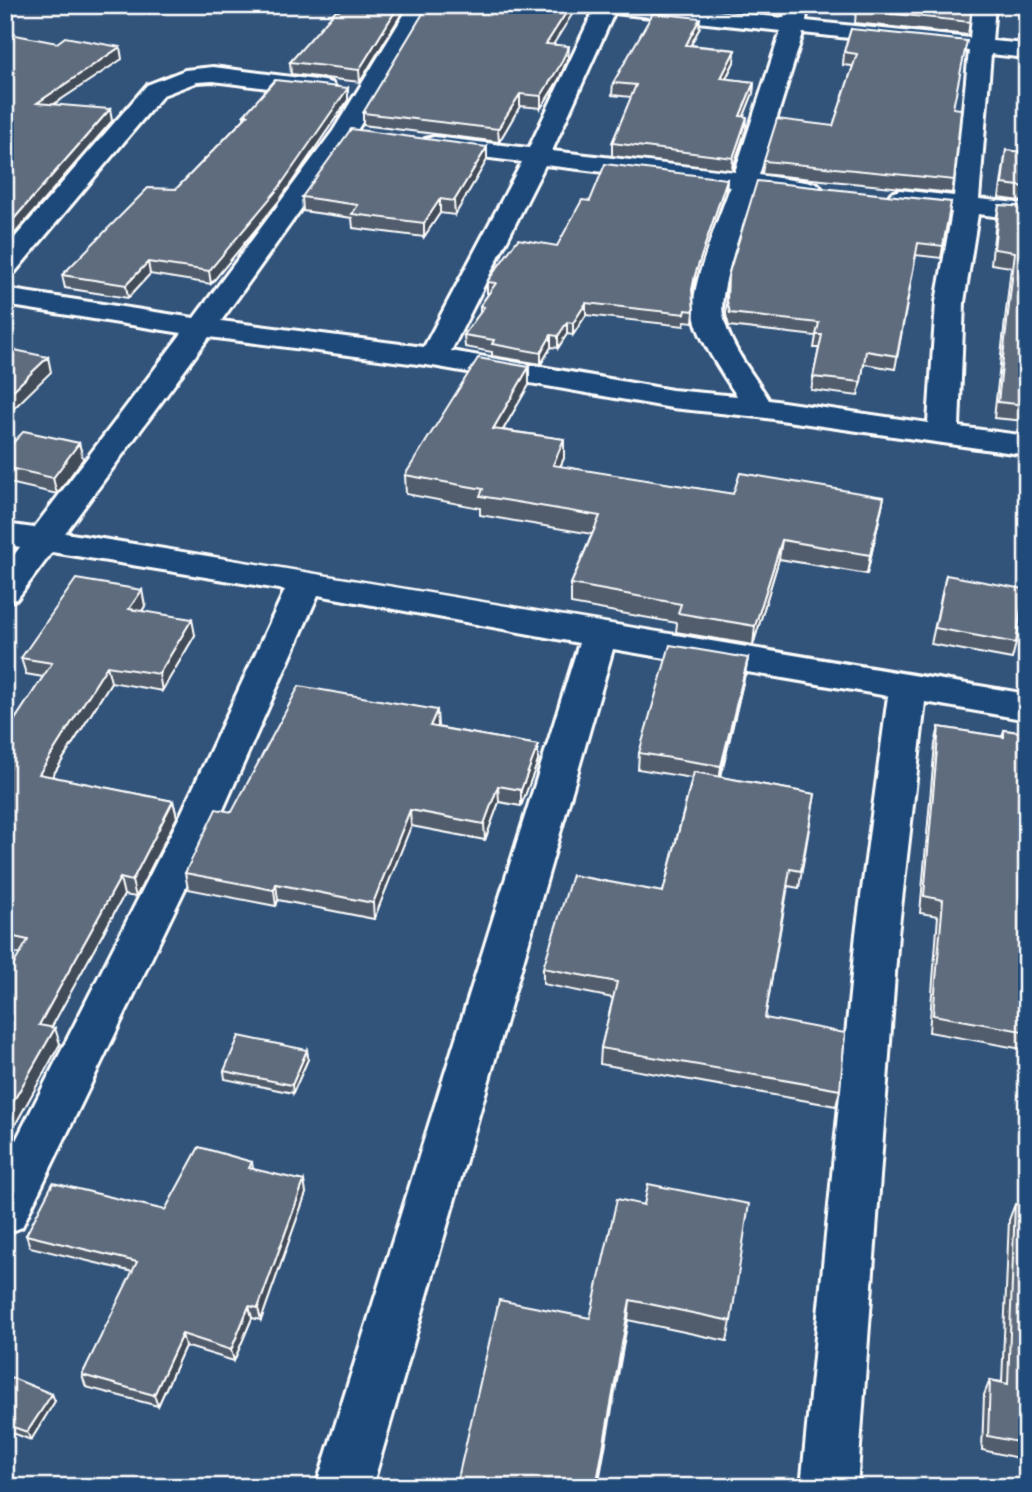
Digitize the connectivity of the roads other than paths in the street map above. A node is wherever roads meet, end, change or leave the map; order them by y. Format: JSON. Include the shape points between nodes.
{"nodes":[{"id":1,"x":421,"y":5,"type":"edge"},
{"id":2,"x":600,"y":5,"type":"edge"},
{"id":3,"x":984,"y":5,"type":"edge"},
{"id":4,"x":606,"y":6,"type":"edge"},
{"id":5,"x":795,"y":16,"type":"edge"},
{"id":6,"x":979,"y":46,"type":"junction"},
{"id":7,"x":1027,"y":51,"type":"edge"},
{"id":8,"x":368,"y":93,"type":"junction"},
{"id":9,"x":344,"y":132,"type":"junction"},
{"id":10,"x":372,"y":135,"type":"edge"},
{"id":11,"x":413,"y":141,"type":"edge"},
{"id":12,"x":538,"y":155,"type":"junction"},
{"id":13,"x":744,"y":182,"type":"junction"},
{"id":14,"x":827,"y":191,"type":"edge"},
{"id":15,"x":883,"y":196,"type":"edge"},
{"id":16,"x":966,"y":205,"type":"junction"},
{"id":17,"x":1027,"y":212,"type":"edge"},
{"id":18,"x":5,"y":266,"type":"edge"},
{"id":19,"x":5,"y":297,"type":"edge"},
{"id":20,"x":199,"y":327,"type":"junction"},
{"id":21,"x":433,"y":357,"type":"junction"},
{"id":22,"x":759,"y":408,"type":"junction"},
{"id":23,"x":943,"y":433,"type":"junction"},
{"id":24,"x":1027,"y":446,"type":"edge"},
{"id":25,"x":5,"y":534,"type":"edge"},
{"id":26,"x":40,"y":542,"type":"junction"},
{"id":27,"x":306,"y":582,"type":"junction"},
{"id":28,"x":5,"y":591,"type":"edge"},
{"id":29,"x":599,"y":635,"type":"junction"},
{"id":30,"x":908,"y":688,"type":"junction"},
{"id":31,"x":1027,"y":707,"type":"edge"},
{"id":32,"x":5,"y":1212,"type":"edge"},
{"id":33,"x":344,"y":1487,"type":"edge"},
{"id":34,"x":829,"y":1487,"type":"edge"}],
"edges":[{"from":1,"to":8,"type":"street"},
{"from":2,"to":4,"type":"street"},
{"from":3,"to":6,"type":"street"},
{"from":4,"to":5,"type":"street"},
{"from":4,"to":12,"type":"street"},
{"from":5,"to":6,"type":"street"},
{"from":5,"to":13,"type":"street"},
{"from":6,"to":7,"type":"street"},
{"from":6,"to":16,"type":"street"},
{"from":8,"to":9,"type":"street"},
{"from":8,"to":18,"type":"street","via":[[212,75],[193,75],[155,90]]},
{"from":9,"to":10,"type":"street"},
{"from":9,"to":20,"type":"street"},
{"from":11,"to":12,"type":"street"},
{"from":12,"to":13,"type":"street"},
{"from":12,"to":21,"type":"street"},
{"from":13,"to":14,"type":"street"},
{"from":13,"to":22,"type":"street","via":[[710,286],[708,314],[723,350]]},
{"from":15,"to":16,"type":"street"},
{"from":16,"to":17,"type":"street"},
{"from":16,"to":23,"type":"street","via":[[950,302]]},
{"from":19,"to":20,"type":"street"},
{"from":20,"to":21,"type":"street"},
{"from":20,"to":26,"type":"street"},
{"from":21,"to":22,"type":"street","via":[[672,399]]},
{"from":22,"to":23,"type":"street"},
{"from":23,"to":24,"type":"street"},
{"from":25,"to":26,"type":"street"},
{"from":26,"to":27,"type":"street"},
{"from":26,"to":28,"type":"street"},
{"from":27,"to":29,"type":"street"},
{"from":27,"to":32,"type":"street","via":[[201,814]]},
{"from":29,"to":30,"type":"street"},
{"from":29,"to":33,"type":"street"},
{"from":30,"to":31,"type":"street"},
{"from":30,"to":34,"type":"street","via":[[877,934]]}]}
